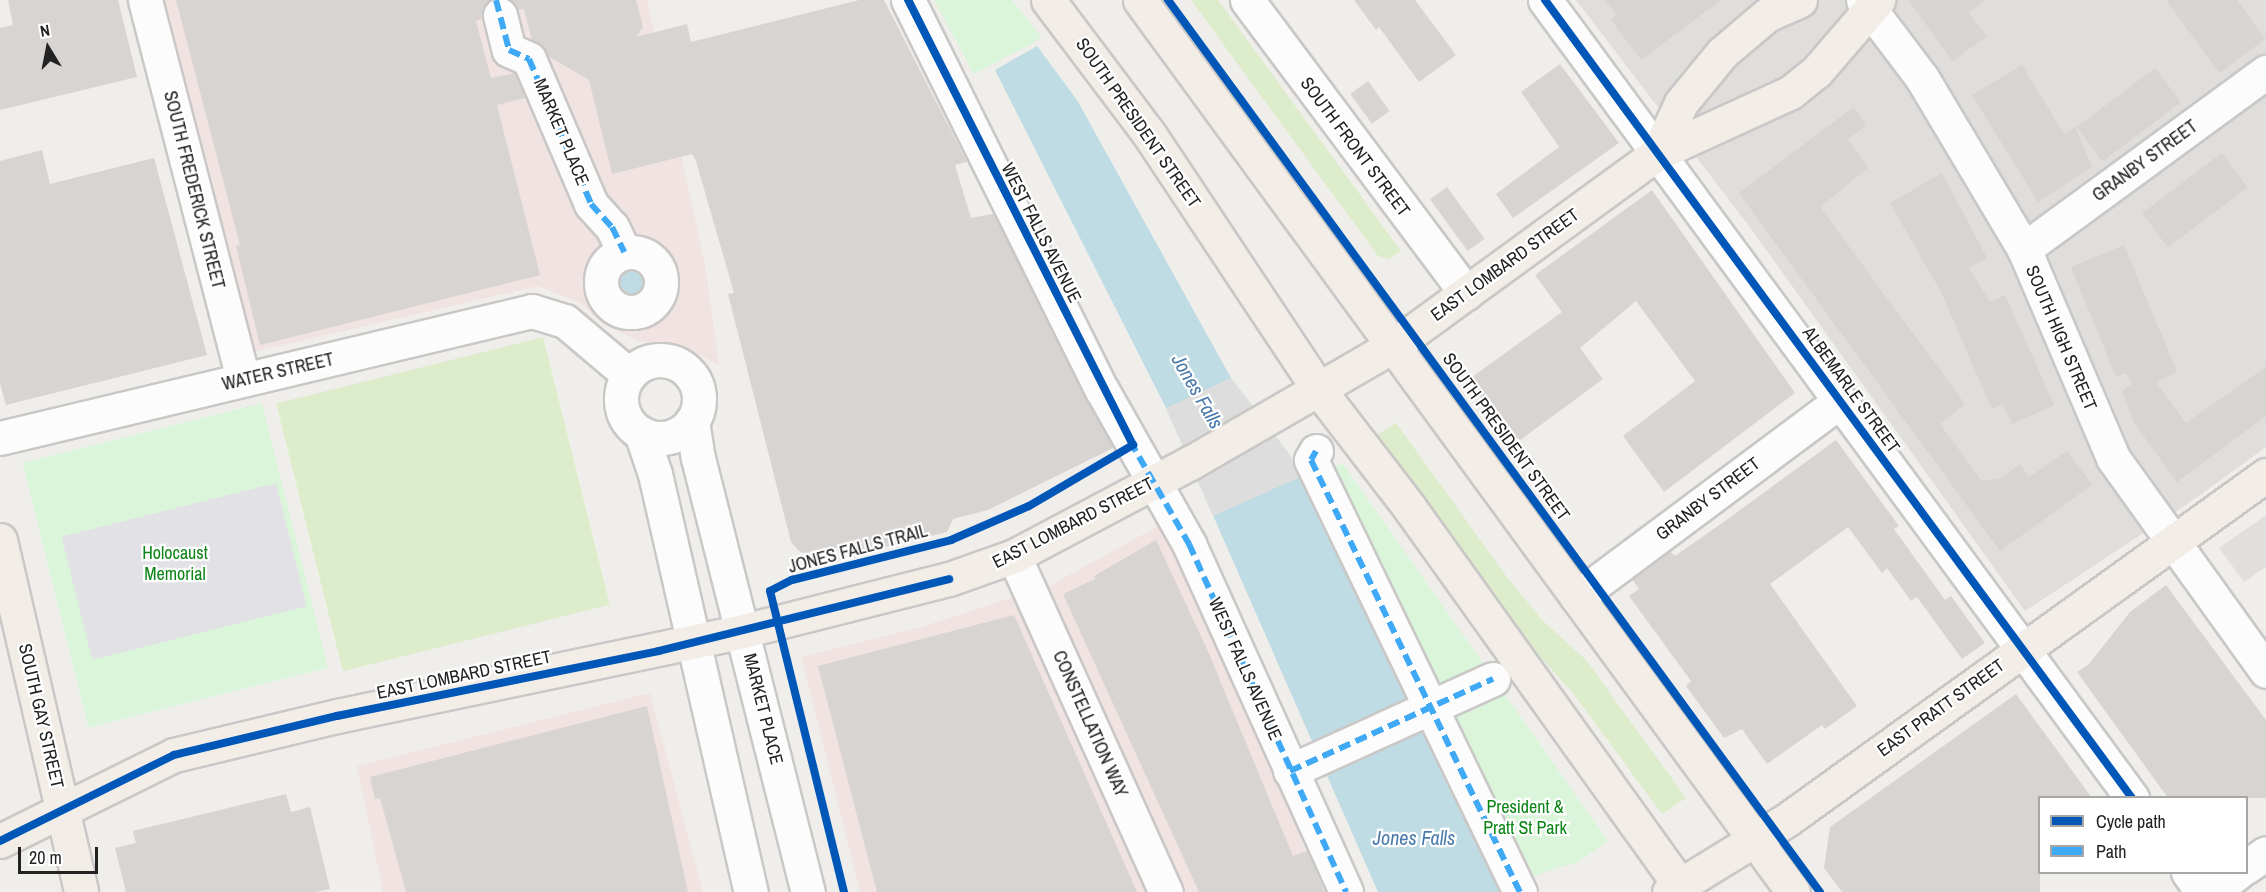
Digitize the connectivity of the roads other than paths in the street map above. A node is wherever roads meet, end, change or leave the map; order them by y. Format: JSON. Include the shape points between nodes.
{"nodes":[{"id":1,"x":145,"y":0,"type":"edge"},
{"id":2,"x":908,"y":0,"type":"edge"},
{"id":3,"x":1048,"y":0,"type":"edge"},
{"id":4,"x":1140,"y":0,"type":"edge"},
{"id":5,"x":1247,"y":0,"type":"edge"},
{"id":6,"x":1545,"y":0,"type":"edge"},
{"id":7,"x":1800,"y":0,"type":"edge"},
{"id":8,"x":1870,"y":3,"type":"edge"},
{"id":9,"x":500,"y":15,"type":"dead end"},
{"id":10,"x":2266,"y":72,"type":"edge"},
{"id":11,"x":1658,"y":153,"type":"junction"},
{"id":12,"x":2024,"y":249,"type":"junction"},
{"id":13,"x":624,"y":252,"type":"dead end"},
{"id":14,"x":1466,"y":293,"type":"junction"},
{"id":15,"x":1393,"y":346,"type":"junction"},
{"id":16,"x":629,"y":375,"type":"junction"},
{"id":17,"x":243,"y":380,"type":"junction"},
{"id":18,"x":1319,"y":390,"type":"junction"},
{"id":19,"x":1840,"y":401,"type":"junction"},
{"id":20,"x":692,"y":421,"type":"junction"},
{"id":21,"x":641,"y":433,"type":"junction"},
{"id":22,"x":0,"y":438,"type":"edge"},
{"id":23,"x":1316,"y":451,"type":"dead end"},
{"id":24,"x":2266,"y":475,"type":"edge"},
{"id":25,"x":1154,"y":483,"type":"junction"},
{"id":26,"x":0,"y":540,"type":"edge"},
{"id":27,"x":2172,"y":542,"type":"junction"},
{"id":28,"x":1014,"y":556,"type":"junction"},
{"id":29,"x":1577,"y":597,"type":"junction"},
{"id":30,"x":743,"y":631,"type":"junction"},
{"id":31,"x":694,"y":642,"type":"junction"},
{"id":32,"x":2023,"y":649,"type":"junction"},
{"id":33,"x":2266,"y":671,"type":"edge"},
{"id":34,"x":1493,"y":680,"type":"dead end"},
{"id":35,"x":1433,"y":708,"type":"junction"},
{"id":36,"x":1302,"y":765,"type":"junction"},
{"id":37,"x":2131,"y":796,"type":"edge"},
{"id":38,"x":63,"y":813,"type":"junction"},
{"id":39,"x":1756,"y":840,"type":"junction"},
{"id":40,"x":0,"y":841,"type":"edge"},
{"id":41,"x":2266,"y":853,"type":"edge"},
{"id":42,"x":2248,"y":866,"type":"edge"},
{"id":43,"x":2189,"y":874,"type":"edge"},
{"id":44,"x":2238,"y":874,"type":"edge"},
{"id":45,"x":1678,"y":890,"type":"edge"},
{"id":46,"x":81,"y":892,"type":"edge"},
{"id":47,"x":751,"y":892,"type":"edge"},
{"id":48,"x":808,"y":892,"type":"edge"},
{"id":49,"x":1166,"y":892,"type":"edge"},
{"id":50,"x":1346,"y":892,"type":"edge"},
{"id":51,"x":1520,"y":892,"type":"edge"},
{"id":52,"x":1793,"y":892,"type":"edge"},
{"id":53,"x":2202,"y":892,"type":"edge"},
{"id":54,"x":2212,"y":892,"type":"edge"}],
"edges":[{"from":1,"to":17,"type":"street","name":"SOUTH FREDERICK STREET"},
{"from":2,"to":25,"type":"street","name":"WEST FALLS AVENUE","via":[[1102,390]]},
{"from":3,"to":18,"type":"main road","name":"SOUTH PRESIDENT STREET","via":[[1149,134]]},
{"from":4,"to":15,"type":"main road","name":"SOUTH PRESIDENT STREET"},
{"from":5,"to":14,"type":"street","name":"SOUTH FRONT STREET"},
{"from":6,"to":11,"type":"street","name":"ALBEMARLE STREET"},
{"from":7,"to":11,"type":"main road","name":"EAST LOMBARD STREET","via":[[1767,15],[1722,53],[1681,104]]},
{"from":8,"to":11,"type":"main road","name":"EAST LOMBARD STREET","via":[[1817,71],[1791,92]]},
{"from":8,"to":12,"type":"street","name":"SOUTH HIGH STREET","via":[[1922,78]]},
{"from":9,"to":13,"type":"street","name":"MARKET PLACE","via":[[509,50],[530,58],[591,204],[612,227]]},
{"from":10,"to":12,"type":"street","name":"GRANBY STREET"},
{"from":11,"to":14,"type":"main road","name":"EAST LOMBARD STREET"},
{"from":11,"to":19,"type":"street","name":"ALBEMARLE STREET"},
{"from":12,"to":27,"type":"street","name":"SOUTH HIGH STREET","via":[[2113,458]]},
{"from":14,"to":15,"type":"main road","name":"EAST LOMBARD STREET"},
{"from":15,"to":18,"type":"main road","name":"EAST LOMBARD STREET"},
{"from":15,"to":29,"type":"main road","name":"SOUTH PRESIDENT STREET"},
{"from":16,"to":17,"type":"street","name":"WATER STREET","via":[[555,316],[532,312]]},
{"from":16,"to":20,"type":"street","name":"MARKET PLACE","via":[[647,362],[658,360],[680,366],[688,372],[698,392]]},
{"from":16,"to":21,"type":"street","via":[[621,396],[622,407],[632,427]]},
{"from":17,"to":22,"type":"street","name":"WATER STREET"},
{"from":18,"to":25,"type":"main road","name":"EAST LOMBARD STREET"},
{"from":18,"to":45,"type":"main road","name":"SOUTH PRESIDENT STREET","via":[[1409,507]]},
{"from":19,"to":29,"type":"street","name":"GRANBY STREET"},
{"from":19,"to":32,"type":"street","name":"ALBEMARLE STREET"},
{"from":20,"to":21,"type":"street","via":[[685,430],[663,438]]},
{"from":20,"to":30,"type":"street","name":"MARKET PLACE"},
{"from":21,"to":31,"type":"street","via":[[655,474]]},
{"from":23,"to":35,"type":"street","via":[[1311,460]]},
{"from":24,"to":27,"type":"main road","name":"EAST PRATT STREET"},
{"from":25,"to":28,"type":"main road","name":"EAST LOMBARD STREET"},
{"from":25,"to":36,"type":"street","name":"WEST FALLS AVENUE"},
{"from":26,"to":38,"type":"main road","name":"SOUTH GAY STREET"},
{"from":27,"to":32,"type":"main road","name":"EAST PRATT STREET"},
{"from":27,"to":33,"type":"street","name":"SOUTH HIGH STREET"},
{"from":28,"to":30,"type":"main road","name":"EAST LOMBARD STREET","via":[[949,579]]},
{"from":28,"to":49,"type":"street","name":"CONSTELLATION WAY"},
{"from":29,"to":39,"type":"main road","name":"SOUTH PRESIDENT STREET"},
{"from":30,"to":31,"type":"main road","name":"EAST LOMBARD STREET"},
{"from":30,"to":48,"type":"street","name":"MARKET PLACE"},
{"from":31,"to":38,"type":"main road","name":"EAST LOMBARD STREET","via":[[337,716],[174,755]]},
{"from":31,"to":47,"type":"street"},
{"from":32,"to":37,"type":"street","name":"ALBEMARLE STREET"},
{"from":32,"to":39,"type":"main road","name":"EAST PRATT STREET"},
{"from":34,"to":35,"type":"street"},
{"from":35,"to":36,"type":"street"},
{"from":35,"to":51,"type":"street"},
{"from":36,"to":50,"type":"street","name":"WEST FALLS AVENUE"},
{"from":38,"to":40,"type":"main road","name":"EAST LOMBARD STREET"},
{"from":38,"to":46,"type":"main road","name":"SOUTH GAY STREET"},
{"from":39,"to":45,"type":"main road","name":"EAST PRATT STREET"},
{"from":39,"to":52,"type":"main road","name":"SOUTH PRESIDENT STREET"},
{"from":41,"to":42,"type":"street"},
{"from":43,"to":53,"type":"street"},
{"from":44,"to":54,"type":"street"}]}
